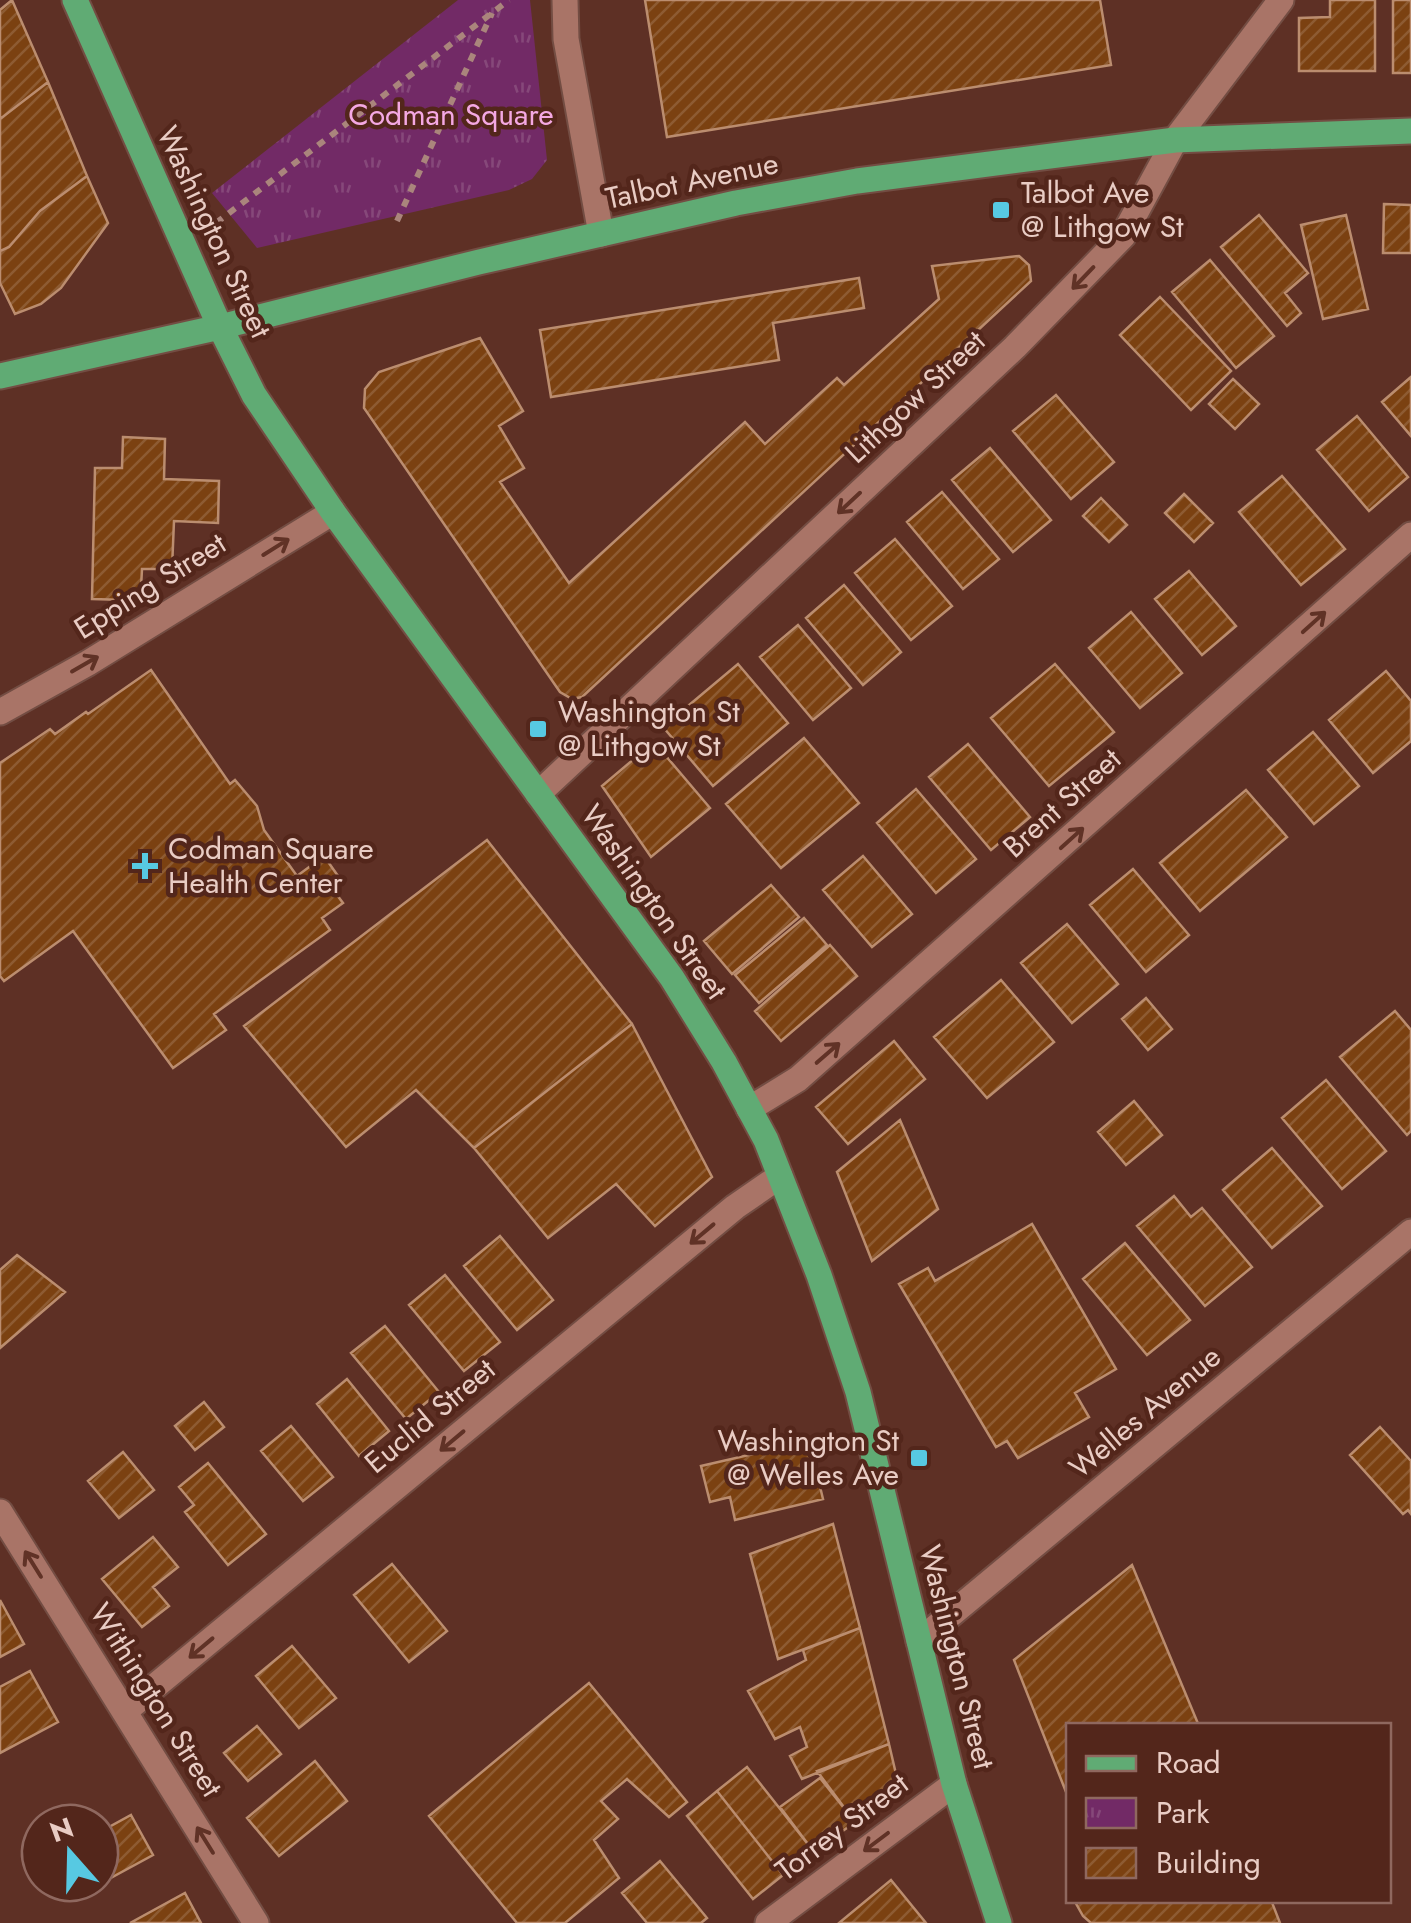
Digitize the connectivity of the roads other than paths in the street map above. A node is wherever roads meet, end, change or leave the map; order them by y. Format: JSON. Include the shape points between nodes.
{"nodes":[{"id":1,"x":75,"y":0,"type":"edge"},
{"id":2,"x":564,"y":0,"type":"edge"},
{"id":3,"x":1281,"y":0,"type":"edge"},
{"id":4,"x":1411,"y":131,"type":"edge"},
{"id":5,"x":1175,"y":140,"type":"junction"},
{"id":6,"x":601,"y":234,"type":"junction"},
{"id":7,"x":220,"y":327,"type":"junction"},
{"id":8,"x":0,"y":376,"type":"edge"},
{"id":9,"x":332,"y":512,"type":"junction"},
{"id":10,"x":1411,"y":535,"type":"edge"},
{"id":11,"x":0,"y":712,"type":"edge"},
{"id":12,"x":538,"y":794,"type":"junction"},
{"id":13,"x":748,"y":1109,"type":"junction"},
{"id":14,"x":780,"y":1176,"type":"junction"},
{"id":15,"x":1411,"y":1232,"type":"edge"},
{"id":16,"x":0,"y":1512,"type":"edge"},
{"id":17,"x":919,"y":1641,"type":"junction"},
{"id":18,"x":126,"y":1711,"type":"junction"},
{"id":19,"x":954,"y":1784,"type":"junction"},
{"id":20,"x":256,"y":1923,"type":"edge"},
{"id":21,"x":768,"y":1923,"type":"edge"},
{"id":22,"x":999,"y":1923,"type":"edge"}],
"edges":[{"from":1,"to":7,"type":"main road","name":"Washington Street"},
{"from":2,"to":6,"type":"street"},
{"from":3,"to":5,"type":"street","name":"Lithgow Street"},
{"from":4,"to":5,"type":"main road","name":"Talbot Avenue"},
{"from":5,"to":6,"type":"main road","name":"Talbot Avenue","via":[[857,181]]},
{"from":5,"to":12,"type":"street","name":"Lithgow Street","one_way":true,"via":[[1123,236],[1015,348]]},
{"from":6,"to":7,"type":"main road","name":"Talbot Avenue"},
{"from":7,"to":8,"type":"main road","name":"Talbot Avenue"},
{"from":7,"to":9,"type":"main road","name":"Washington Street","via":[[254,395]]},
{"from":11,"to":9,"type":"street","name":"Epping Street","one_way":true},
{"from":9,"to":12,"type":"main road","name":"Washington Street"},
{"from":13,"to":10,"type":"street","name":"Brent Street","one_way":true,"via":[[798,1079]]},
{"from":12,"to":13,"type":"main road","name":"Washington Street","via":[[672,978]]},
{"from":13,"to":14,"type":"main road","name":"Washington Street"},
{"from":14,"to":17,"type":"main road","name":"Washington Street","via":[[858,1392]]},
{"from":14,"to":18,"type":"street","name":"Euclid Street","one_way":true},
{"from":15,"to":17,"type":"street","name":"Welles Avenue"},
{"from":18,"to":16,"type":"street","name":"Withington Street","one_way":true},
{"from":17,"to":19,"type":"main road","name":"Washington Street"},
{"from":20,"to":18,"type":"street","name":"Withington Street","one_way":true},
{"from":19,"to":21,"type":"street","name":"Torrey Street","one_way":true},
{"from":19,"to":22,"type":"main road","name":"Washington Street"}]}
